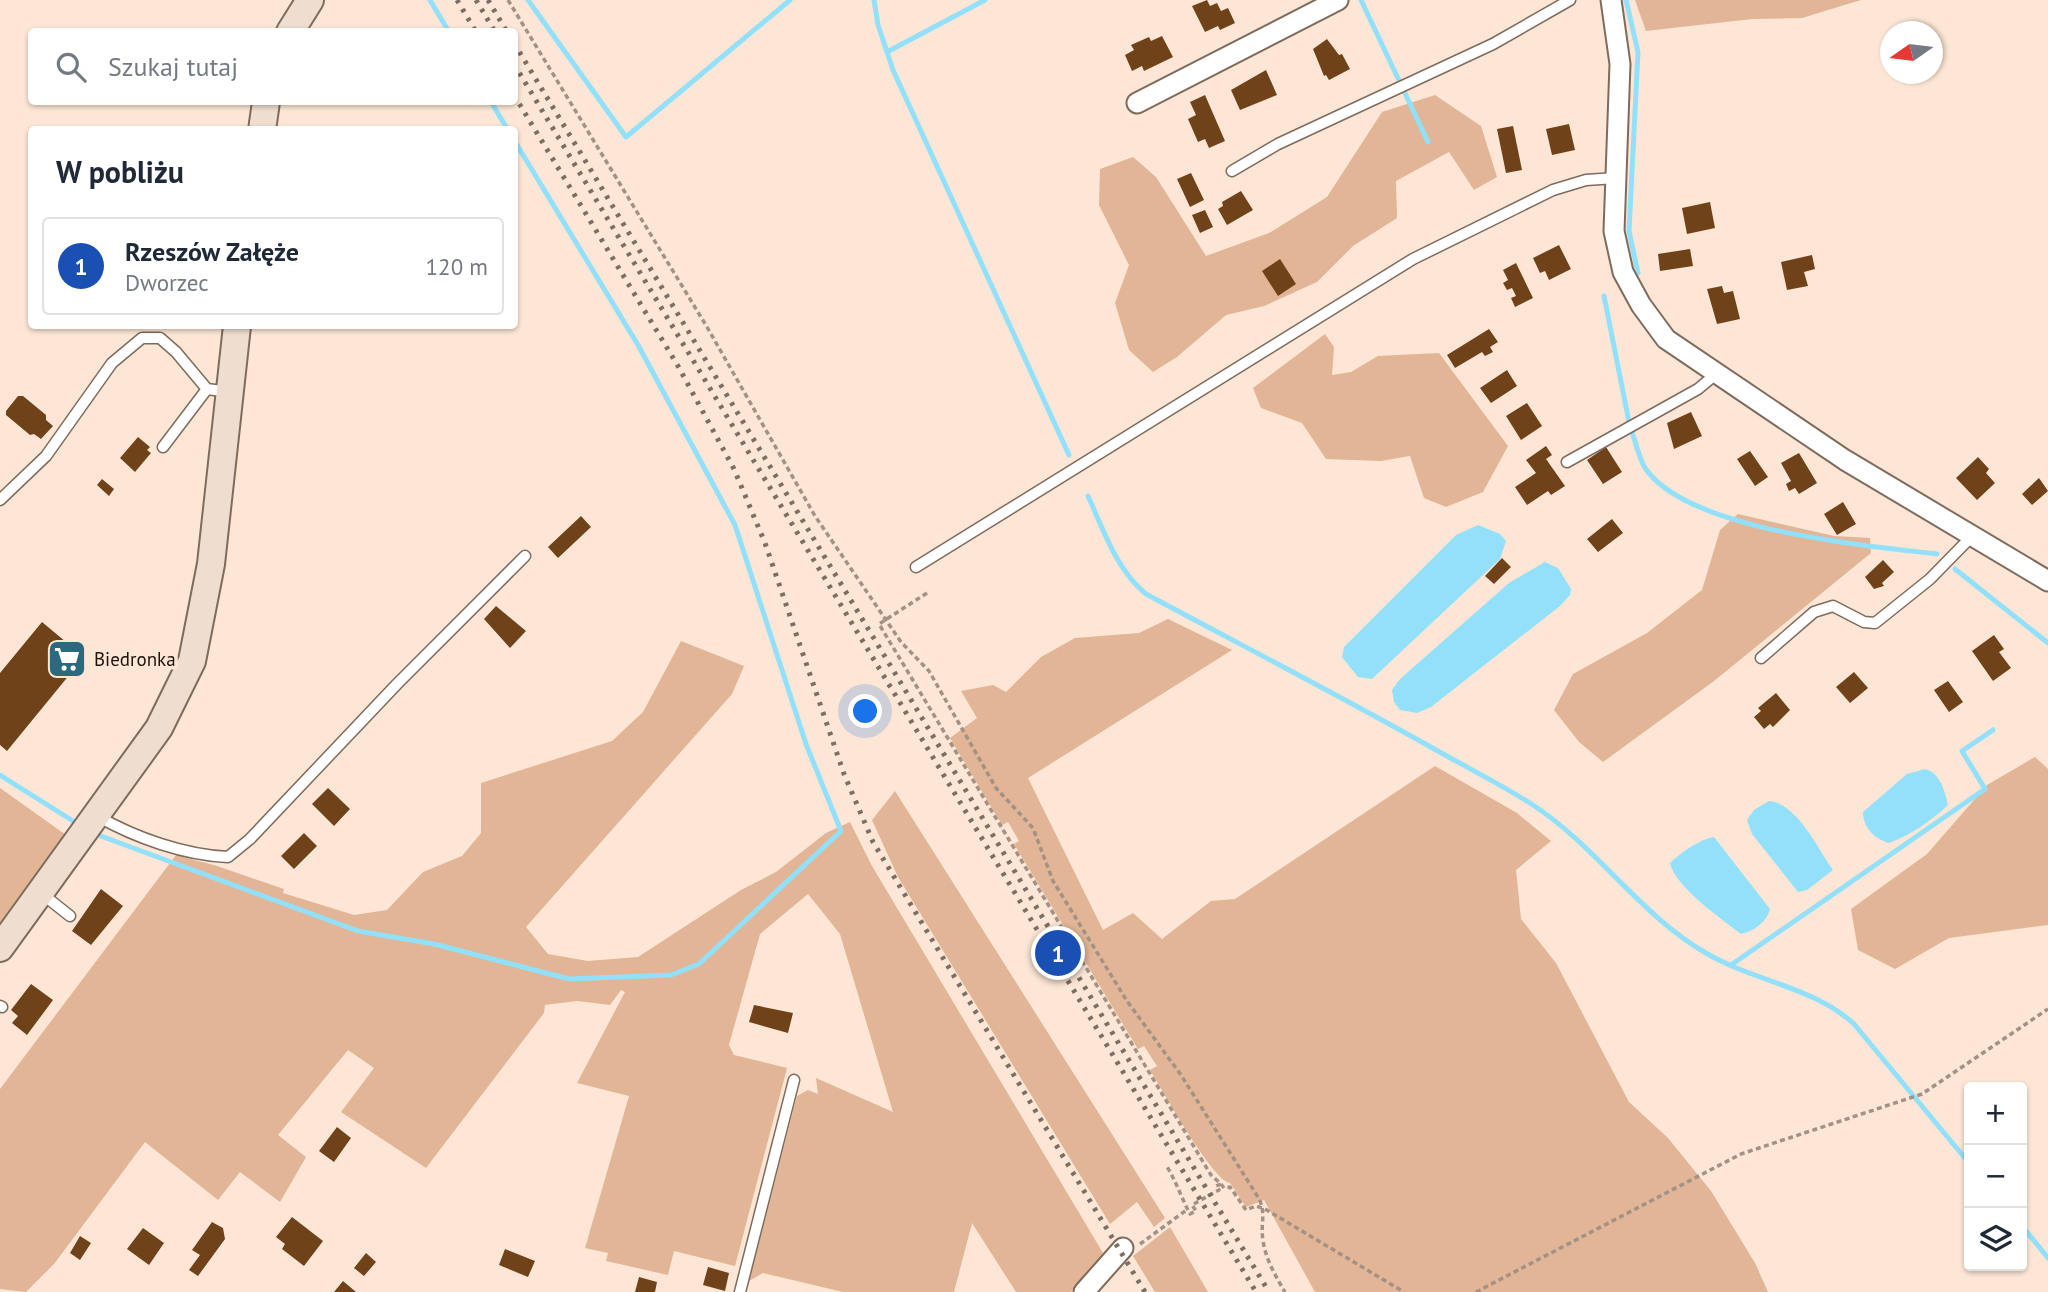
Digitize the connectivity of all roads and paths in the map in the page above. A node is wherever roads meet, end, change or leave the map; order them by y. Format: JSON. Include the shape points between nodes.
{"nodes":[{"id":1,"x":310,"y":0,"type":"edge"},
{"id":2,"x":508,"y":0,"type":"edge"},
{"id":3,"x":1338,"y":0,"type":"edge"},
{"id":4,"x":1570,"y":0,"type":"edge"},
{"id":5,"x":1611,"y":0,"type":"edge"},
{"id":6,"x":292,"y":28,"type":"edge"},
{"id":7,"x":1137,"y":103,"type":"dead end"},
{"id":8,"x":266,"y":105,"type":"edge"},
{"id":9,"x":263,"y":126,"type":"edge"},
{"id":10,"x":1232,"y":171,"type":"dead end"},
{"id":11,"x":1616,"y":178,"type":"junction"},
{"id":12,"x":236,"y":329,"type":"edge"},
{"id":13,"x":1716,"y":374,"type":"junction"},
{"id":14,"x":218,"y":391,"type":"junction"},
{"id":15,"x":163,"y":447,"type":"dead end"},
{"id":16,"x":1567,"y":462,"type":"dead end"},
{"id":17,"x":0,"y":500,"type":"edge"},
{"id":18,"x":1974,"y":535,"type":"junction"},
{"id":19,"x":525,"y":556,"type":"dead end"},
{"id":20,"x":916,"y":567,"type":"dead end"},
{"id":21,"x":2048,"y":581,"type":"edge"},
{"id":22,"x":927,"y":593,"type":"dead end"},
{"id":23,"x":885,"y":620,"type":"junction"},
{"id":24,"x":1761,"y":658,"type":"dead end"},
{"id":25,"x":91,"y":824,"type":"junction"},
{"id":26,"x":40,"y":893,"type":"junction"},
{"id":27,"x":70,"y":915,"type":"dead end"},
{"id":28,"x":0,"y":948,"type":"edge"},
{"id":29,"x":2048,"y":1009,"type":"edge"},
{"id":30,"x":794,"y":1080,"type":"dead end"},
{"id":31,"x":1166,"y":1165,"type":"dead end"},
{"id":32,"x":1222,"y":1184,"type":"junction"},
{"id":33,"x":1188,"y":1209,"type":"junction"},
{"id":34,"x":1265,"y":1209,"type":"junction"},
{"id":35,"x":1123,"y":1248,"type":"joint"},
{"id":36,"x":740,"y":1292,"type":"edge"},
{"id":37,"x":1084,"y":1292,"type":"edge"},
{"id":38,"x":1285,"y":1292,"type":"edge"},
{"id":39,"x":1405,"y":1292,"type":"edge"},
{"id":40,"x":1476,"y":1292,"type":"edge"}],
"edges":[{"from":1,"to":6,"type":"street"},
{"from":2,"to":23,"type":"path","via":[[707,327],[815,516]]},
{"from":3,"to":7,"type":"street"},
{"from":4,"to":10,"type":"lane","via":[[1493,44],[1278,144]]},
{"from":5,"to":11,"type":"street","via":[[1620,64]]},
{"from":8,"to":9,"type":"street"},
{"from":11,"to":13,"type":"street","via":[[1614,230],[1623,272],[1666,339]]},
{"from":11,"to":20,"type":"lane","via":[[1553,190],[1413,259]]},
{"from":12,"to":14,"type":"street"},
{"from":13,"to":16,"type":"lane"},
{"from":13,"to":18,"type":"street","via":[[1845,460]]},
{"from":14,"to":15,"type":"lane"},
{"from":14,"to":17,"type":"lane","via":[[160,338],[142,338],[113,363],[46,456]]},
{"from":14,"to":25,"type":"street","via":[[211,564],[192,661],[159,728]]},
{"from":18,"to":21,"type":"street"},
{"from":18,"to":24,"type":"lane","via":[[1930,579],[1875,623],[1833,606],[1814,612]]},
{"from":19,"to":25,"type":"lane","via":[[228,857],[202,856],[113,826]]},
{"from":22,"to":23,"type":"path"},
{"from":23,"to":32,"type":"path","via":[[879,624],[919,695],[1211,1175]]},
{"from":23,"to":34,"type":"path","via":[[929,671],[996,788],[1033,828],[1053,881],[1127,1002],[1181,1075]]},
{"from":25,"to":26,"type":"street"},
{"from":26,"to":27,"type":"lane"},
{"from":26,"to":28,"type":"street"},
{"from":29,"to":40,"type":"path","via":[[1922,1094],[1741,1154]]},
{"from":30,"to":36,"type":"lane"},
{"from":31,"to":33,"type":"path"},
{"from":32,"to":33,"type":"path","via":[[1192,1205],[1196,1211],[1190,1214]]},
{"from":32,"to":34,"type":"path","via":[[1230,1187],[1246,1210]]},
{"from":33,"to":35,"type":"path","via":[[1130,1251]]},
{"from":34,"to":38,"type":"path","via":[[1263,1240]]},
{"from":34,"to":39,"type":"path"},
{"from":35,"to":37,"type":"street"}]}
